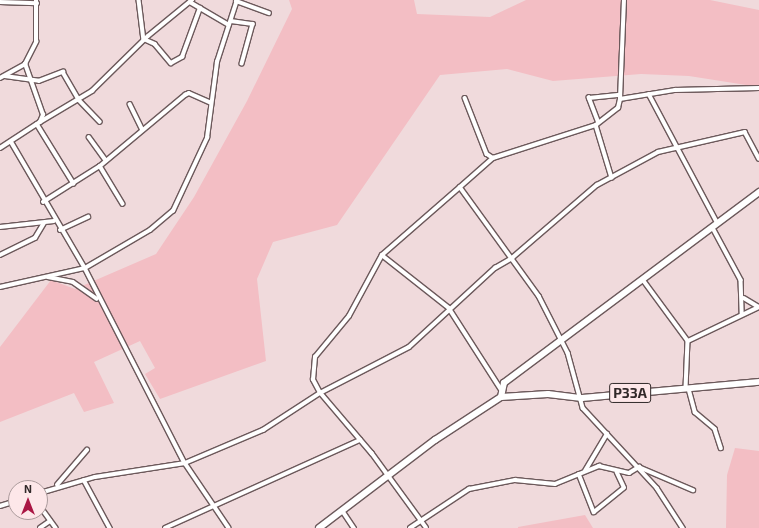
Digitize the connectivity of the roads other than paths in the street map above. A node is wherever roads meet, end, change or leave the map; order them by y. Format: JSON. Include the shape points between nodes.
{"nodes":[{"id":1,"x":139,"y":0,"type":"edge"},
{"id":2,"x":624,"y":0,"type":"edge"},
{"id":3,"x":191,"y":1,"type":"edge"},
{"id":4,"x":236,"y":1,"type":"edge"},
{"id":5,"x":0,"y":2,"type":"edge"},
{"id":6,"x":36,"y":2,"type":"edge"},
{"id":7,"x":200,"y":8,"type":"junction"},
{"id":8,"x":269,"y":13,"type":"dead end"},
{"id":9,"x":230,"y":23,"type":"junction"},
{"id":10,"x":144,"y":39,"type":"junction"},
{"id":11,"x":25,"y":64,"type":"junction"},
{"id":12,"x":242,"y":64,"type":"dead end"},
{"id":13,"x":5,"y":76,"type":"junction"},
{"id":14,"x":0,"y":78,"type":"edge"},
{"id":15,"x":30,"y":81,"type":"junction"},
{"id":16,"x":759,"y":88,"type":"edge"},
{"id":17,"x":649,"y":94,"type":"junction"},
{"id":18,"x":620,"y":97,"type":"junction"},
{"id":19,"x":465,"y":98,"type":"dead end"},
{"id":20,"x":79,"y":100,"type":"junction"},
{"id":21,"x":212,"y":103,"type":"junction"},
{"id":22,"x":130,"y":104,"type":"dead end"},
{"id":23,"x":100,"y":122,"type":"dead end"},
{"id":24,"x":38,"y":123,"type":"junction"},
{"id":25,"x":597,"y":124,"type":"junction"},
{"id":26,"x":142,"y":129,"type":"junction"},
{"id":27,"x":90,"y":137,"type":"dead end"},
{"id":28,"x":12,"y":143,"type":"junction"},
{"id":29,"x":0,"y":148,"type":"edge"},
{"id":30,"x":676,"y":149,"type":"junction"},
{"id":31,"x":493,"y":158,"type":"junction"},
{"id":32,"x":759,"y":158,"type":"edge"},
{"id":33,"x":106,"y":160,"type":"junction"},
{"id":34,"x":100,"y":166,"type":"junction"},
{"id":35,"x":612,"y":178,"type":"junction"},
{"id":36,"x":74,"y":184,"type":"junction"},
{"id":37,"x":460,"y":188,"type":"junction"},
{"id":38,"x":759,"y":192,"type":"edge"},
{"id":39,"x":43,"y":202,"type":"junction"},
{"id":40,"x":122,"y":204,"type":"dead end"},
{"id":41,"x":88,"y":217,"type":"dead end"},
{"id":42,"x":54,"y":221,"type":"junction"},
{"id":43,"x":717,"y":222,"type":"junction"},
{"id":44,"x":44,"y":223,"type":"junction"},
{"id":45,"x":0,"y":226,"type":"edge"},
{"id":46,"x":713,"y":228,"type":"junction"},
{"id":47,"x":60,"y":230,"type":"junction"},
{"id":48,"x":0,"y":255,"type":"edge"},
{"id":49,"x":382,"y":255,"type":"junction"},
{"id":50,"x":512,"y":258,"type":"junction"},
{"id":51,"x":84,"y":268,"type":"junction"},
{"id":52,"x":48,"y":277,"type":"junction"},
{"id":53,"x":644,"y":281,"type":"junction"},
{"id":54,"x":0,"y":287,"type":"edge"},
{"id":55,"x":744,"y":298,"type":"junction"},
{"id":56,"x":98,"y":299,"type":"junction"},
{"id":57,"x":759,"y":307,"type":"edge"},
{"id":58,"x":449,"y":308,"type":"junction"},
{"id":59,"x":742,"y":314,"type":"junction"},
{"id":60,"x":562,"y":340,"type":"junction"},
{"id":61,"x":688,"y":341,"type":"junction"},
{"id":62,"x":759,"y":382,"type":"edge"},
{"id":63,"x":500,"y":389,"type":"junction"},
{"id":64,"x":687,"y":389,"type":"junction"},
{"id":65,"x":320,"y":393,"type":"junction"},
{"id":66,"x":501,"y":397,"type":"junction"},
{"id":67,"x":582,"y":398,"type":"junction"},
{"id":68,"x":607,"y":434,"type":"junction"},
{"id":69,"x":360,"y":440,"type":"junction"},
{"id":70,"x":721,"y":448,"type":"dead end"},
{"id":71,"x":87,"y":450,"type":"dead end"},
{"id":72,"x":185,"y":463,"type":"junction"},
{"id":73,"x":639,"y":468,"type":"junction"},
{"id":74,"x":585,"y":471,"type":"junction"},
{"id":75,"x":617,"y":473,"type":"junction"},
{"id":76,"x":579,"y":474,"type":"junction"},
{"id":77,"x":387,"y":478,"type":"junction"},
{"id":78,"x":84,"y":480,"type":"junction"},
{"id":79,"x":56,"y":486,"type":"junction"},
{"id":80,"x":48,"y":490,"type":"edge"},
{"id":81,"x":693,"y":490,"type":"dead end"},
{"id":82,"x":214,"y":507,"type":"junction"},
{"id":83,"x":342,"y":510,"type":"junction"},
{"id":84,"x":48,"y":518,"type":"edge"},
{"id":85,"x":50,"y":521,"type":"junction"},
{"id":86,"x":419,"y":521,"type":"junction"},
{"id":87,"x":40,"y":528,"type":"edge"},
{"id":88,"x":56,"y":528,"type":"edge"},
{"id":89,"x":110,"y":528,"type":"edge"},
{"id":90,"x":165,"y":528,"type":"edge"},
{"id":91,"x":229,"y":528,"type":"edge"},
{"id":92,"x":319,"y":528,"type":"edge"},
{"id":93,"x":354,"y":528,"type":"edge"},
{"id":94,"x":410,"y":528,"type":"edge"},
{"id":95,"x":426,"y":528,"type":"edge"},
{"id":96,"x":683,"y":528,"type":"edge"}],
"edges":[{"from":1,"to":10,"type":"street"},
{"from":2,"to":18,"type":"street"},
{"from":3,"to":7,"type":"street"},
{"from":3,"to":10,"type":"street"},
{"from":4,"to":8,"type":"street"},
{"from":4,"to":9,"type":"street"},
{"from":5,"to":6,"type":"street"},
{"from":6,"to":11,"type":"street","via":[[36,42]]},
{"from":7,"to":9,"type":"street"},
{"from":7,"to":10,"type":"street","via":[[182,57],[175,63],[167,61],[155,44]]},
{"from":9,"to":12,"type":"street","via":[[253,24]]},
{"from":9,"to":21,"type":"street","via":[[217,62]]},
{"from":10,"to":20,"type":"street"},
{"from":11,"to":13,"type":"street"},
{"from":11,"to":15,"type":"street"},
{"from":13,"to":14,"type":"street"},
{"from":13,"to":15,"type":"street"},
{"from":15,"to":20,"type":"street","via":[[63,72]]},
{"from":15,"to":24,"type":"street","via":[[42,106]]},
{"from":16,"to":17,"type":"street"},
{"from":17,"to":18,"type":"street"},
{"from":17,"to":30,"type":"street"},
{"from":18,"to":25,"type":"street","via":[[618,108]]},
{"from":18,"to":25,"type":"street","via":[[589,98]]},
{"from":19,"to":31,"type":"street","via":[[487,154]]},
{"from":20,"to":23,"type":"street"},
{"from":20,"to":24,"type":"street"},
{"from":21,"to":26,"type":"street","via":[[188,93]]},
{"from":21,"to":51,"type":"street","via":[[207,138],[173,211],[150,230]]},
{"from":22,"to":26,"type":"street"},
{"from":24,"to":28,"type":"street"},
{"from":24,"to":36,"type":"street"},
{"from":25,"to":31,"type":"street"},
{"from":25,"to":35,"type":"street"},
{"from":26,"to":33,"type":"street"},
{"from":27,"to":33,"type":"street","via":[[93,146]]},
{"from":28,"to":29,"type":"street"},
{"from":28,"to":39,"type":"street"},
{"from":30,"to":32,"type":"street","via":[[745,132]]},
{"from":30,"to":35,"type":"street","via":[[658,152]]},
{"from":30,"to":43,"type":"street"},
{"from":31,"to":37,"type":"street"},
{"from":33,"to":34,"type":"street"},
{"from":34,"to":36,"type":"street"},
{"from":34,"to":40,"type":"street"},
{"from":35,"to":50,"type":"street","via":[[597,185],[536,234]]},
{"from":36,"to":39,"type":"street"},
{"from":37,"to":49,"type":"street"},
{"from":37,"to":50,"type":"street"},
{"from":38,"to":43,"type":"street"},
{"from":39,"to":42,"type":"street"},
{"from":41,"to":47,"type":"street"},
{"from":42,"to":44,"type":"street"},
{"from":42,"to":47,"type":"street"},
{"from":43,"to":46,"type":"street"},
{"from":44,"to":45,"type":"street"},
{"from":44,"to":48,"type":"street","via":[[35,238]]},
{"from":46,"to":53,"type":"street"},
{"from":46,"to":55,"type":"street","via":[[741,280]]},
{"from":47,"to":51,"type":"street"},
{"from":49,"to":58,"type":"street"},
{"from":49,"to":65,"type":"street","via":[[349,316],[315,357],[313,380]]},
{"from":50,"to":58,"type":"street","via":[[495,268]]},
{"from":50,"to":60,"type":"street"},
{"from":51,"to":52,"type":"street"},
{"from":51,"to":56,"type":"street"},
{"from":52,"to":54,"type":"street"},
{"from":52,"to":56,"type":"street","via":[[73,282]]},
{"from":53,"to":60,"type":"street"},
{"from":53,"to":61,"type":"street"},
{"from":55,"to":57,"type":"street"},
{"from":55,"to":59,"type":"street"},
{"from":56,"to":72,"type":"street"},
{"from":57,"to":59,"type":"street"},
{"from":58,"to":63,"type":"street"},
{"from":58,"to":65,"type":"street","via":[[409,346]]},
{"from":59,"to":61,"type":"street"},
{"from":60,"to":63,"type":"street"},
{"from":60,"to":67,"type":"street"},
{"from":61,"to":64,"type":"street"},
{"from":62,"to":64,"type":"main road","number":"P33A"},
{"from":63,"to":66,"type":"street"},
{"from":64,"to":67,"type":"main road","number":"P33A"},
{"from":64,"to":70,"type":"street","via":[[695,412],[715,429]]},
{"from":65,"to":69,"type":"street"},
{"from":65,"to":72,"type":"street","via":[[263,430]]},
{"from":66,"to":67,"type":"main road","number":"P33A","via":[[548,394]]},
{"from":66,"to":77,"type":"main road","number":"P33A","via":[[434,440]]},
{"from":67,"to":68,"type":"street","via":[[583,408]]},
{"from":68,"to":73,"type":"street"},
{"from":68,"to":74,"type":"street"},
{"from":69,"to":77,"type":"street"},
{"from":69,"to":82,"type":"street"},
{"from":71,"to":79,"type":"street"},
{"from":72,"to":78,"type":"street"},
{"from":72,"to":82,"type":"street"},
{"from":73,"to":75,"type":"street","via":[[629,474]]},
{"from":73,"to":81,"type":"street"},
{"from":73,"to":96,"type":"street"},
{"from":74,"to":75,"type":"street","via":[[599,466]]},
{"from":74,"to":76,"type":"street"},
{"from":75,"to":76,"type":"street","via":[[624,488],[594,512]]},
{"from":76,"to":86,"type":"street","via":[[555,484],[515,480],[469,489]]},
{"from":77,"to":83,"type":"main road","number":"P33A"},
{"from":77,"to":86,"type":"street"},
{"from":78,"to":79,"type":"street"},
{"from":78,"to":89,"type":"street"},
{"from":79,"to":80,"type":"street"},
{"from":82,"to":90,"type":"street"},
{"from":82,"to":91,"type":"street"},
{"from":83,"to":92,"type":"main road","number":"P33A"},
{"from":83,"to":93,"type":"street"},
{"from":84,"to":85,"type":"street"},
{"from":85,"to":87,"type":"street"},
{"from":85,"to":88,"type":"street"},
{"from":86,"to":94,"type":"street"},
{"from":86,"to":95,"type":"street"}]}
